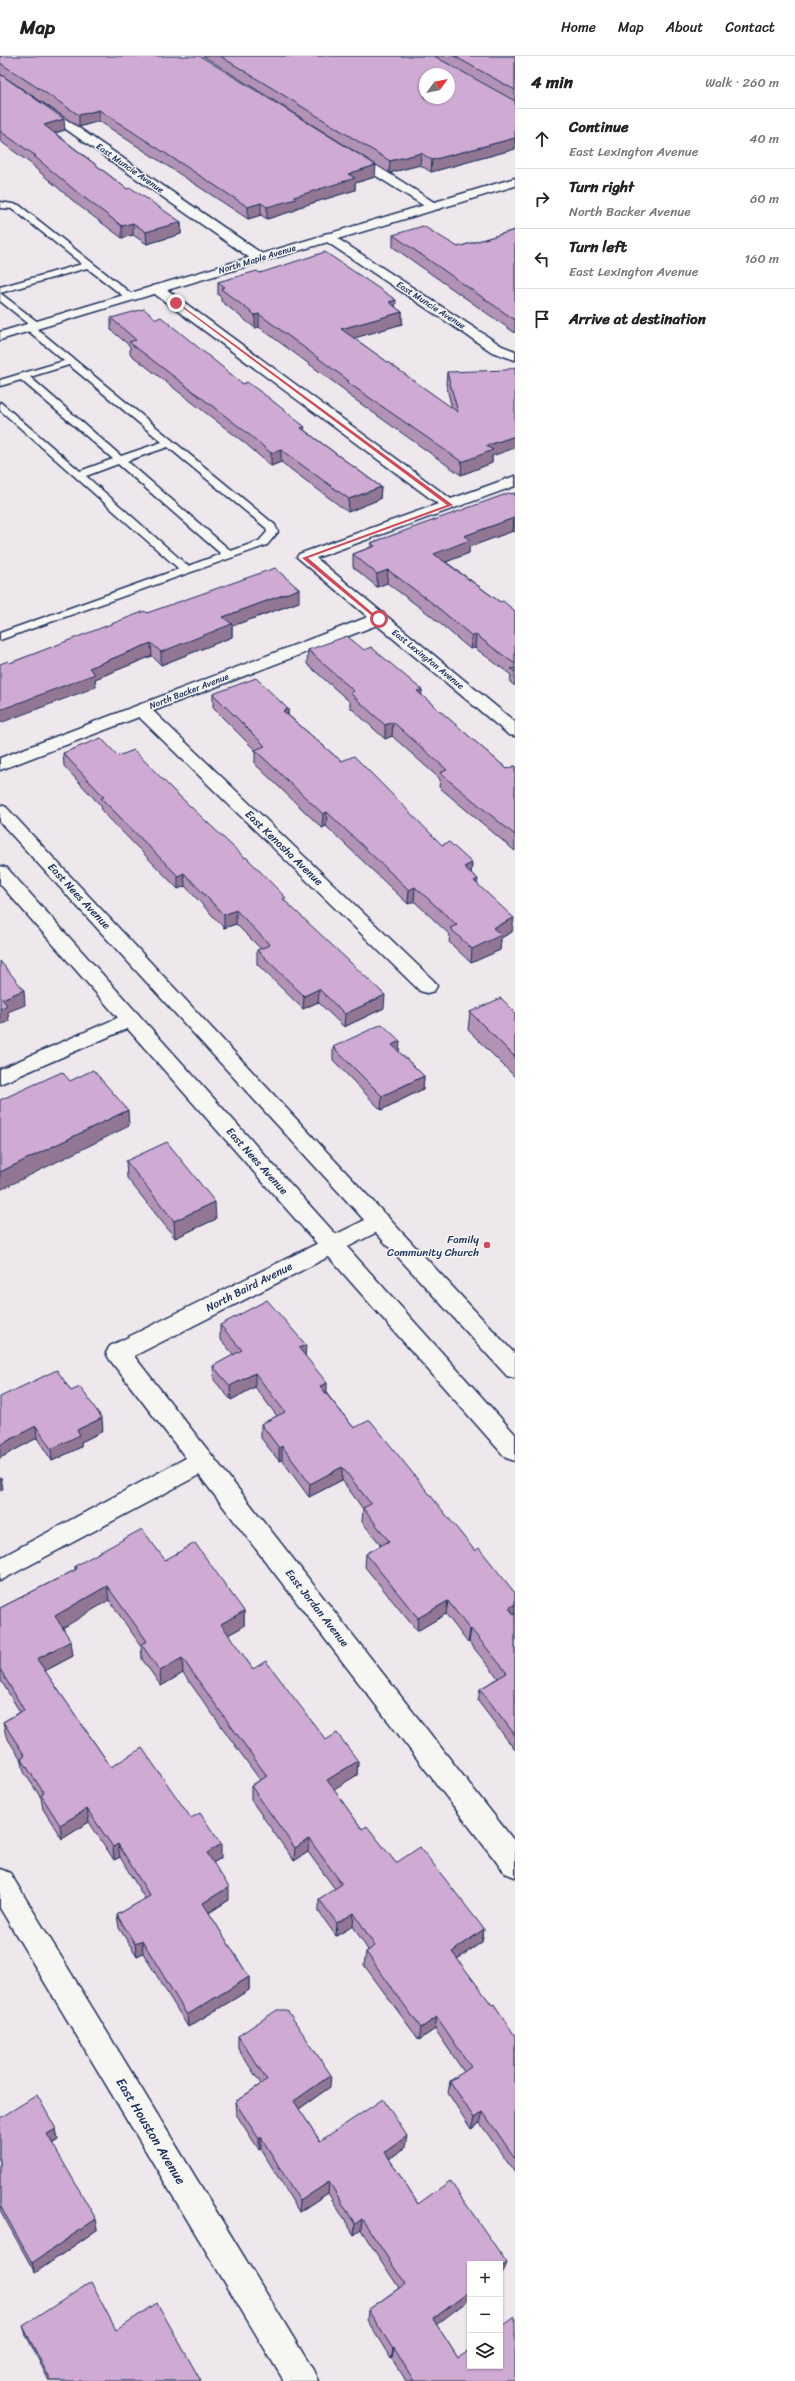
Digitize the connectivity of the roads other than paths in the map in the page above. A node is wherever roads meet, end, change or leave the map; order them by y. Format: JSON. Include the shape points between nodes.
{"nodes":[{"id":1,"x":0,"y":78,"type":"edge"},
{"id":2,"x":339,"y":147,"type":"edge"},
{"id":3,"x":515,"y":182,"type":"edge"},
{"id":4,"x":0,"y":205,"type":"edge"},
{"id":5,"x":434,"y":206,"type":"junction"},
{"id":6,"x":329,"y":238,"type":"junction"},
{"id":7,"x":259,"y":258,"type":"junction"},
{"id":8,"x":89,"y":265,"type":"junction"},
{"id":9,"x":157,"y":289,"type":"junction"},
{"id":10,"x":0,"y":290,"type":"edge"},
{"id":11,"x":0,"y":296,"type":"edge"},
{"id":12,"x":130,"y":297,"type":"junction"},
{"id":13,"x":32,"y":326,"type":"junction"},
{"id":14,"x":0,"y":336,"type":"edge"},
{"id":15,"x":515,"y":356,"type":"edge"},
{"id":16,"x":70,"y":362,"type":"junction"},
{"id":17,"x":23,"y":376,"type":"junction"},
{"id":18,"x":0,"y":383,"type":"edge"},
{"id":19,"x":0,"y":405,"type":"edge"},
{"id":20,"x":168,"y":443,"type":"junction"},
{"id":21,"x":120,"y":460,"type":"junction"},
{"id":22,"x":78,"y":475,"type":"junction"},
{"id":23,"x":515,"y":481,"type":"edge"},
{"id":24,"x":450,"y":505,"type":"junction"},
{"id":25,"x":229,"y":555,"type":"junction"},
{"id":26,"x":186,"y":570,"type":"junction"},
{"id":27,"x":379,"y":619,"type":"junction"},
{"id":28,"x":0,"y":637,"type":"edge"},
{"id":29,"x":142,"y":709,"type":"junction"},
{"id":30,"x":515,"y":731,"type":"edge"},
{"id":31,"x":0,"y":764,"type":"edge"},
{"id":32,"x":0,"y":811,"type":"edge"},
{"id":33,"x":0,"y":872,"type":"edge"},
{"id":34,"x":427,"y":986,"type":"dead end"},
{"id":35,"x":131,"y":1019,"type":"junction"},
{"id":36,"x":0,"y":1077,"type":"edge"},
{"id":37,"x":379,"y":1221,"type":"junction"},
{"id":38,"x":332,"y":1245,"type":"junction"},
{"id":39,"x":118,"y":1353,"type":"joint"},
{"id":40,"x":515,"y":1369,"type":"edge"},
{"id":41,"x":515,"y":1451,"type":"edge"},
{"id":42,"x":203,"y":1461,"type":"junction"},
{"id":43,"x":0,"y":1570,"type":"edge"},
{"id":44,"x":515,"y":1864,"type":"edge"},
{"id":45,"x":0,"y":1882,"type":"edge"},
{"id":46,"x":302,"y":2381,"type":"edge"}],
"edges":[{"from":1,"to":7,"type":"street","name":"East Muncie Avenue"},
{"from":2,"to":5,"type":"street"},
{"from":3,"to":5,"type":"street","name":"North Maple Avenue"},
{"from":4,"to":8,"type":"lane","via":[[16,207]]},
{"from":5,"to":6,"type":"street","name":"North Maple Avenue"},
{"from":6,"to":7,"type":"street","name":"North Maple Avenue"},
{"from":6,"to":15,"type":"street","name":"East Muncie Avenue","via":[[497,349]]},
{"from":7,"to":9,"type":"street","name":"North Maple Avenue"},
{"from":8,"to":10,"type":"lane"},
{"from":8,"to":12,"type":"lane"},
{"from":9,"to":12,"type":"street","name":"North Maple Avenue"},
{"from":9,"to":24,"type":"street"},
{"from":11,"to":13,"type":"lane"},
{"from":12,"to":13,"type":"street","name":"North Maple Avenue"},
{"from":13,"to":14,"type":"street","name":"North Maple Avenue"},
{"from":13,"to":16,"type":"lane"},
{"from":16,"to":17,"type":"lane"},
{"from":16,"to":20,"type":"lane"},
{"from":17,"to":18,"type":"lane"},
{"from":17,"to":21,"type":"lane"},
{"from":19,"to":22,"type":"lane"},
{"from":20,"to":21,"type":"lane"},
{"from":20,"to":25,"type":"lane","via":[[273,530],[266,541]]},
{"from":21,"to":22,"type":"lane"},
{"from":21,"to":25,"type":"lane"},
{"from":22,"to":26,"type":"lane"},
{"from":23,"to":24,"type":"street"},
{"from":24,"to":27,"type":"street","name":"East Lexington Avenue","via":[[305,558]]},
{"from":25,"to":26,"type":"lane"},
{"from":26,"to":28,"type":"lane"},
{"from":27,"to":29,"type":"street","name":"North Backer Avenue"},
{"from":27,"to":30,"type":"street","name":"East Lexington Avenue"},
{"from":29,"to":31,"type":"street","name":"North Backer Avenue"},
{"from":29,"to":34,"type":"street","name":"East Kenosha Avenue"},
{"from":32,"to":37,"type":"street","name":"East Nees Avenue"},
{"from":33,"to":35,"type":"street","name":"East Nees Avenue"},
{"from":35,"to":36,"type":"street"},
{"from":35,"to":38,"type":"street","name":"East Nees Avenue"},
{"from":37,"to":38,"type":"street","name":"North Baird Avenue"},
{"from":37,"to":40,"type":"street","name":"East Nees Avenue"},
{"from":38,"to":39,"type":"street","name":"North Baird Avenue"},
{"from":38,"to":41,"type":"street","name":"East Nees Avenue"},
{"from":39,"to":42,"type":"street","name":"East Jordan Avenue"},
{"from":42,"to":43,"type":"street"},
{"from":42,"to":44,"type":"street","name":"East Jordan Avenue"},
{"from":45,"to":46,"type":"street","name":"East Houston Avenue"}]}
